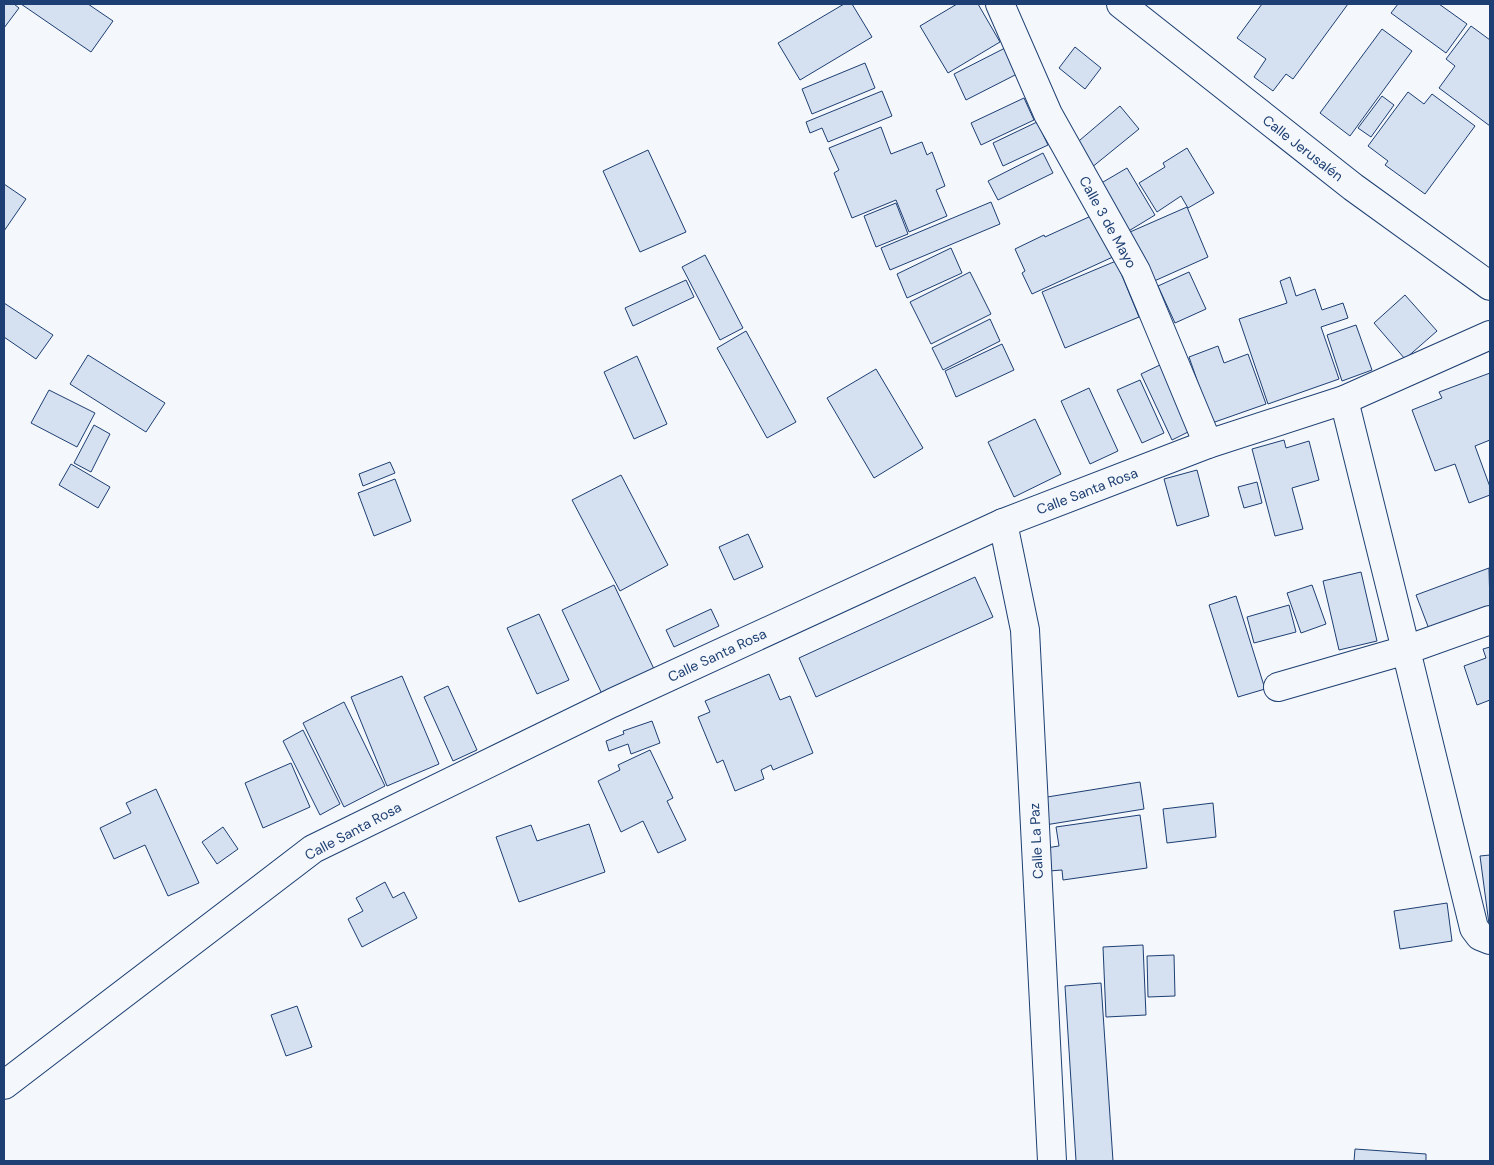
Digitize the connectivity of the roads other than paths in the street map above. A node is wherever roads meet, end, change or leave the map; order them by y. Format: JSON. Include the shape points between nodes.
{"nodes":[{"id":1,"x":1000,"y":4,"type":"edge"},
{"id":2,"x":1121,"y":4,"type":"edge"},
{"id":3,"x":1490,"y":286,"type":"edge"},
{"id":4,"x":1490,"y":335,"type":"edge"},
{"id":5,"x":1344,"y":400,"type":"junction"},
{"id":6,"x":1208,"y":444,"type":"junction"},
{"id":7,"x":1003,"y":523,"type":"junction"},
{"id":8,"x":1490,"y":620,"type":"edge"},
{"id":9,"x":1406,"y":650,"type":"junction"},
{"id":10,"x":1278,"y":687,"type":"dead end"},
{"id":11,"x":1490,"y":940,"type":"edge"},
{"id":12,"x":4,"y":1085,"type":"edge"},
{"id":13,"x":1052,"y":1161,"type":"edge"}],
"edges":[{"from":1,"to":6,"type":"street","name":"Calle 3 de Mayo","via":[[1048,114],[1136,272]]},
{"from":2,"to":3,"type":"street","name":"Calle Jerusalén","via":[[1354,187]]},
{"from":4,"to":5,"type":"street","name":"Calle Santa Rosa"},
{"from":5,"to":6,"type":"street","name":"Calle Santa Rosa"},
{"from":5,"to":9,"type":"street"},
{"from":6,"to":7,"type":"street","name":"Calle Santa Rosa"},
{"from":7,"to":12,"type":"street","name":"Calle Santa Rosa","via":[[612,703],[313,848]]},
{"from":7,"to":13,"type":"street","name":"Calle La Paz","via":[[1025,630]]},
{"from":8,"to":9,"type":"street"},
{"from":9,"to":10,"type":"street"},
{"from":9,"to":11,"type":"street","via":[[1474,928],[1480,936]]}]}
